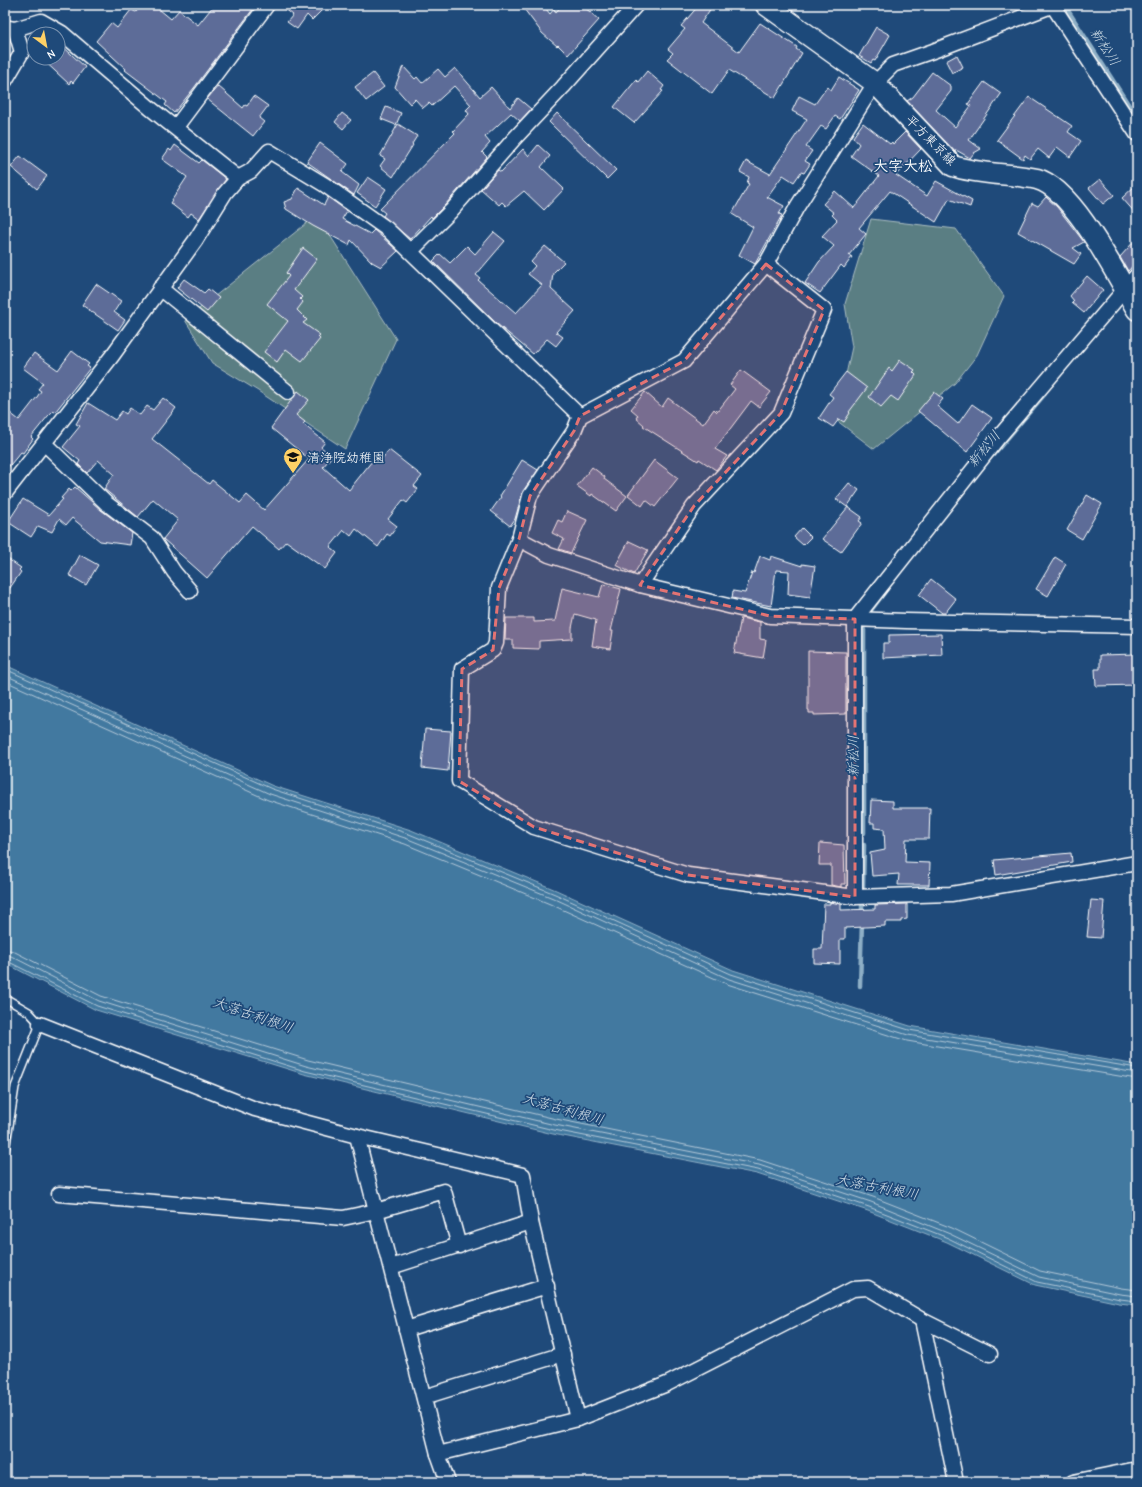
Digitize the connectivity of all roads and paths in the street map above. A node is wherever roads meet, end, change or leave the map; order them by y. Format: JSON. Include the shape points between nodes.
{"nodes":[{"id":1,"x":268,"y":5,"type":"edge"},
{"id":2,"x":636,"y":5,"type":"edge"},
{"id":3,"x":766,"y":5,"type":"edge"},
{"id":4,"x":1054,"y":6,"type":"edge"},
{"id":5,"x":10,"y":28,"type":"edge"},
{"id":6,"x":5,"y":81,"type":"edge"},
{"id":7,"x":875,"y":83,"type":"junction"},
{"id":8,"x":176,"y":127,"type":"junction"},
{"id":9,"x":1137,"y":134,"type":"edge"},
{"id":10,"x":238,"y":178,"type":"junction"},
{"id":11,"x":411,"y":250,"type":"junction"},
{"id":12,"x":766,"y":264,"type":"junction"},
{"id":13,"x":1137,"y":274,"type":"edge"},
{"id":14,"x":160,"y":288,"type":"junction"},
{"id":15,"x":1125,"y":290,"type":"junction"},
{"id":16,"x":1137,"y":310,"type":"edge"},
{"id":17,"x":288,"y":392,"type":"dead end"},
{"id":18,"x":580,"y":416,"type":"junction"},
{"id":19,"x":45,"y":444,"type":"junction"},
{"id":20,"x":5,"y":493,"type":"edge"},
{"id":21,"x":519,"y":539,"type":"junction"},
{"id":22,"x":640,"y":585,"type":"junction"},
{"id":23,"x":190,"y":591,"type":"dead end"},
{"id":24,"x":855,"y":619,"type":"junction"},
{"id":25,"x":1137,"y":626,"type":"edge"},
{"id":26,"x":1137,"y":863,"type":"edge"},
{"id":27,"x":855,"y":897,"type":"junction"},
{"id":28,"x":5,"y":998,"type":"edge"},
{"id":29,"x":40,"y":1024,"type":"junction"},
{"id":30,"x":357,"y":1136,"type":"junction"},
{"id":31,"x":5,"y":1151,"type":"edge"},
{"id":32,"x":59,"y":1194,"type":"dead end"},
{"id":33,"x":376,"y":1211,"type":"junction"},
{"id":34,"x":531,"y":1222,"type":"junction"},
{"id":35,"x":459,"y":1246,"type":"junction"},
{"id":36,"x":391,"y":1267,"type":"junction"},
{"id":37,"x":547,"y":1286,"type":"junction"},
{"id":38,"x":922,"y":1320,"type":"junction"},
{"id":39,"x":406,"y":1329,"type":"junction"},
{"id":40,"x":563,"y":1354,"type":"junction"},
{"id":41,"x":990,"y":1354,"type":"dead end"},
{"id":42,"x":424,"y":1397,"type":"junction"},
{"id":43,"x":578,"y":1419,"type":"junction"},
{"id":44,"x":438,"y":1454,"type":"junction"},
{"id":45,"x":1137,"y":1469,"type":"edge"},
{"id":46,"x":448,"y":1482,"type":"edge"},
{"id":47,"x":956,"y":1482,"type":"edge"},
{"id":48,"x":1073,"y":1482,"type":"edge"}],
"edges":[{"from":1,"to":8,"type":"street"},
{"from":2,"to":11,"type":"street","via":[[451,212]]},
{"from":3,"to":7,"type":"main road","name":"平方東京線"},
{"from":4,"to":7,"type":"street","via":[[893,65]]},
{"from":4,"to":9,"type":"street"},
{"from":5,"to":6,"type":"street","via":[[22,52]]},
{"from":5,"to":8,"type":"street","via":[[41,21],[62,33]]},
{"from":7,"to":12,"type":"street","via":[[797,207]]},
{"from":7,"to":15,"type":"main road","name":"平方東京線","via":[[953,166],[969,171],[1039,180],[1062,195],[1081,216]]},
{"from":8,"to":10,"type":"street"},
{"from":10,"to":11,"type":"street","via":[[251,171],[269,151],[325,185],[387,229]]},
{"from":10,"to":14,"type":"street"},
{"from":11,"to":18,"type":"street"},
{"from":12,"to":18,"type":"street","via":[[684,361]]},
{"from":12,"to":22,"type":"street","via":[[824,310],[781,413],[694,506]]},
{"from":13,"to":15,"type":"street"},
{"from":14,"to":17,"type":"street"},
{"from":14,"to":19,"type":"street"},
{"from":15,"to":16,"type":"main road","name":"平方東京線"},
{"from":15,"to":24,"type":"street","via":[[998,438]]},
{"from":18,"to":21,"type":"street","via":[[574,431],[530,496]]},
{"from":19,"to":20,"type":"street"},
{"from":19,"to":23,"type":"street","via":[[106,503],[152,538]]},
{"from":21,"to":22,"type":"street","via":[[549,555]]},
{"from":21,"to":27,"type":"street","via":[[499,588],[496,643],[493,650],[462,669],[459,781],[534,827],[681,873]]},
{"from":22,"to":24,"type":"street","via":[[770,616]]},
{"from":24,"to":25,"type":"street"},
{"from":24,"to":27,"type":"street"},
{"from":26,"to":27,"type":"street","via":[[951,894]]},
{"from":28,"to":29,"type":"lane","via":[[29,1012]]},
{"from":29,"to":30,"type":"street","via":[[255,1109]]},
{"from":29,"to":31,"type":"lane","via":[[15,1087]]},
{"from":30,"to":33,"type":"street"},
{"from":30,"to":34,"type":"street","via":[[523,1175]]},
{"from":32,"to":33,"type":"street","via":[[343,1218]]},
{"from":33,"to":35,"type":"street","via":[[444,1191]]},
{"from":33,"to":36,"type":"street"},
{"from":34,"to":35,"type":"street"},
{"from":34,"to":37,"type":"street"},
{"from":35,"to":36,"type":"street"},
{"from":36,"to":39,"type":"street"},
{"from":37,"to":39,"type":"street"},
{"from":37,"to":40,"type":"street"},
{"from":38,"to":41,"type":"street"},
{"from":38,"to":43,"type":"street","via":[[868,1288],[853,1289],[667,1384]]},
{"from":38,"to":47,"type":"street"},
{"from":39,"to":42,"type":"street"},
{"from":40,"to":42,"type":"street"},
{"from":40,"to":43,"type":"street"},
{"from":42,"to":44,"type":"street"},
{"from":43,"to":44,"type":"street"},
{"from":44,"to":46,"type":"street"},
{"from":45,"to":48,"type":"street"}]}
